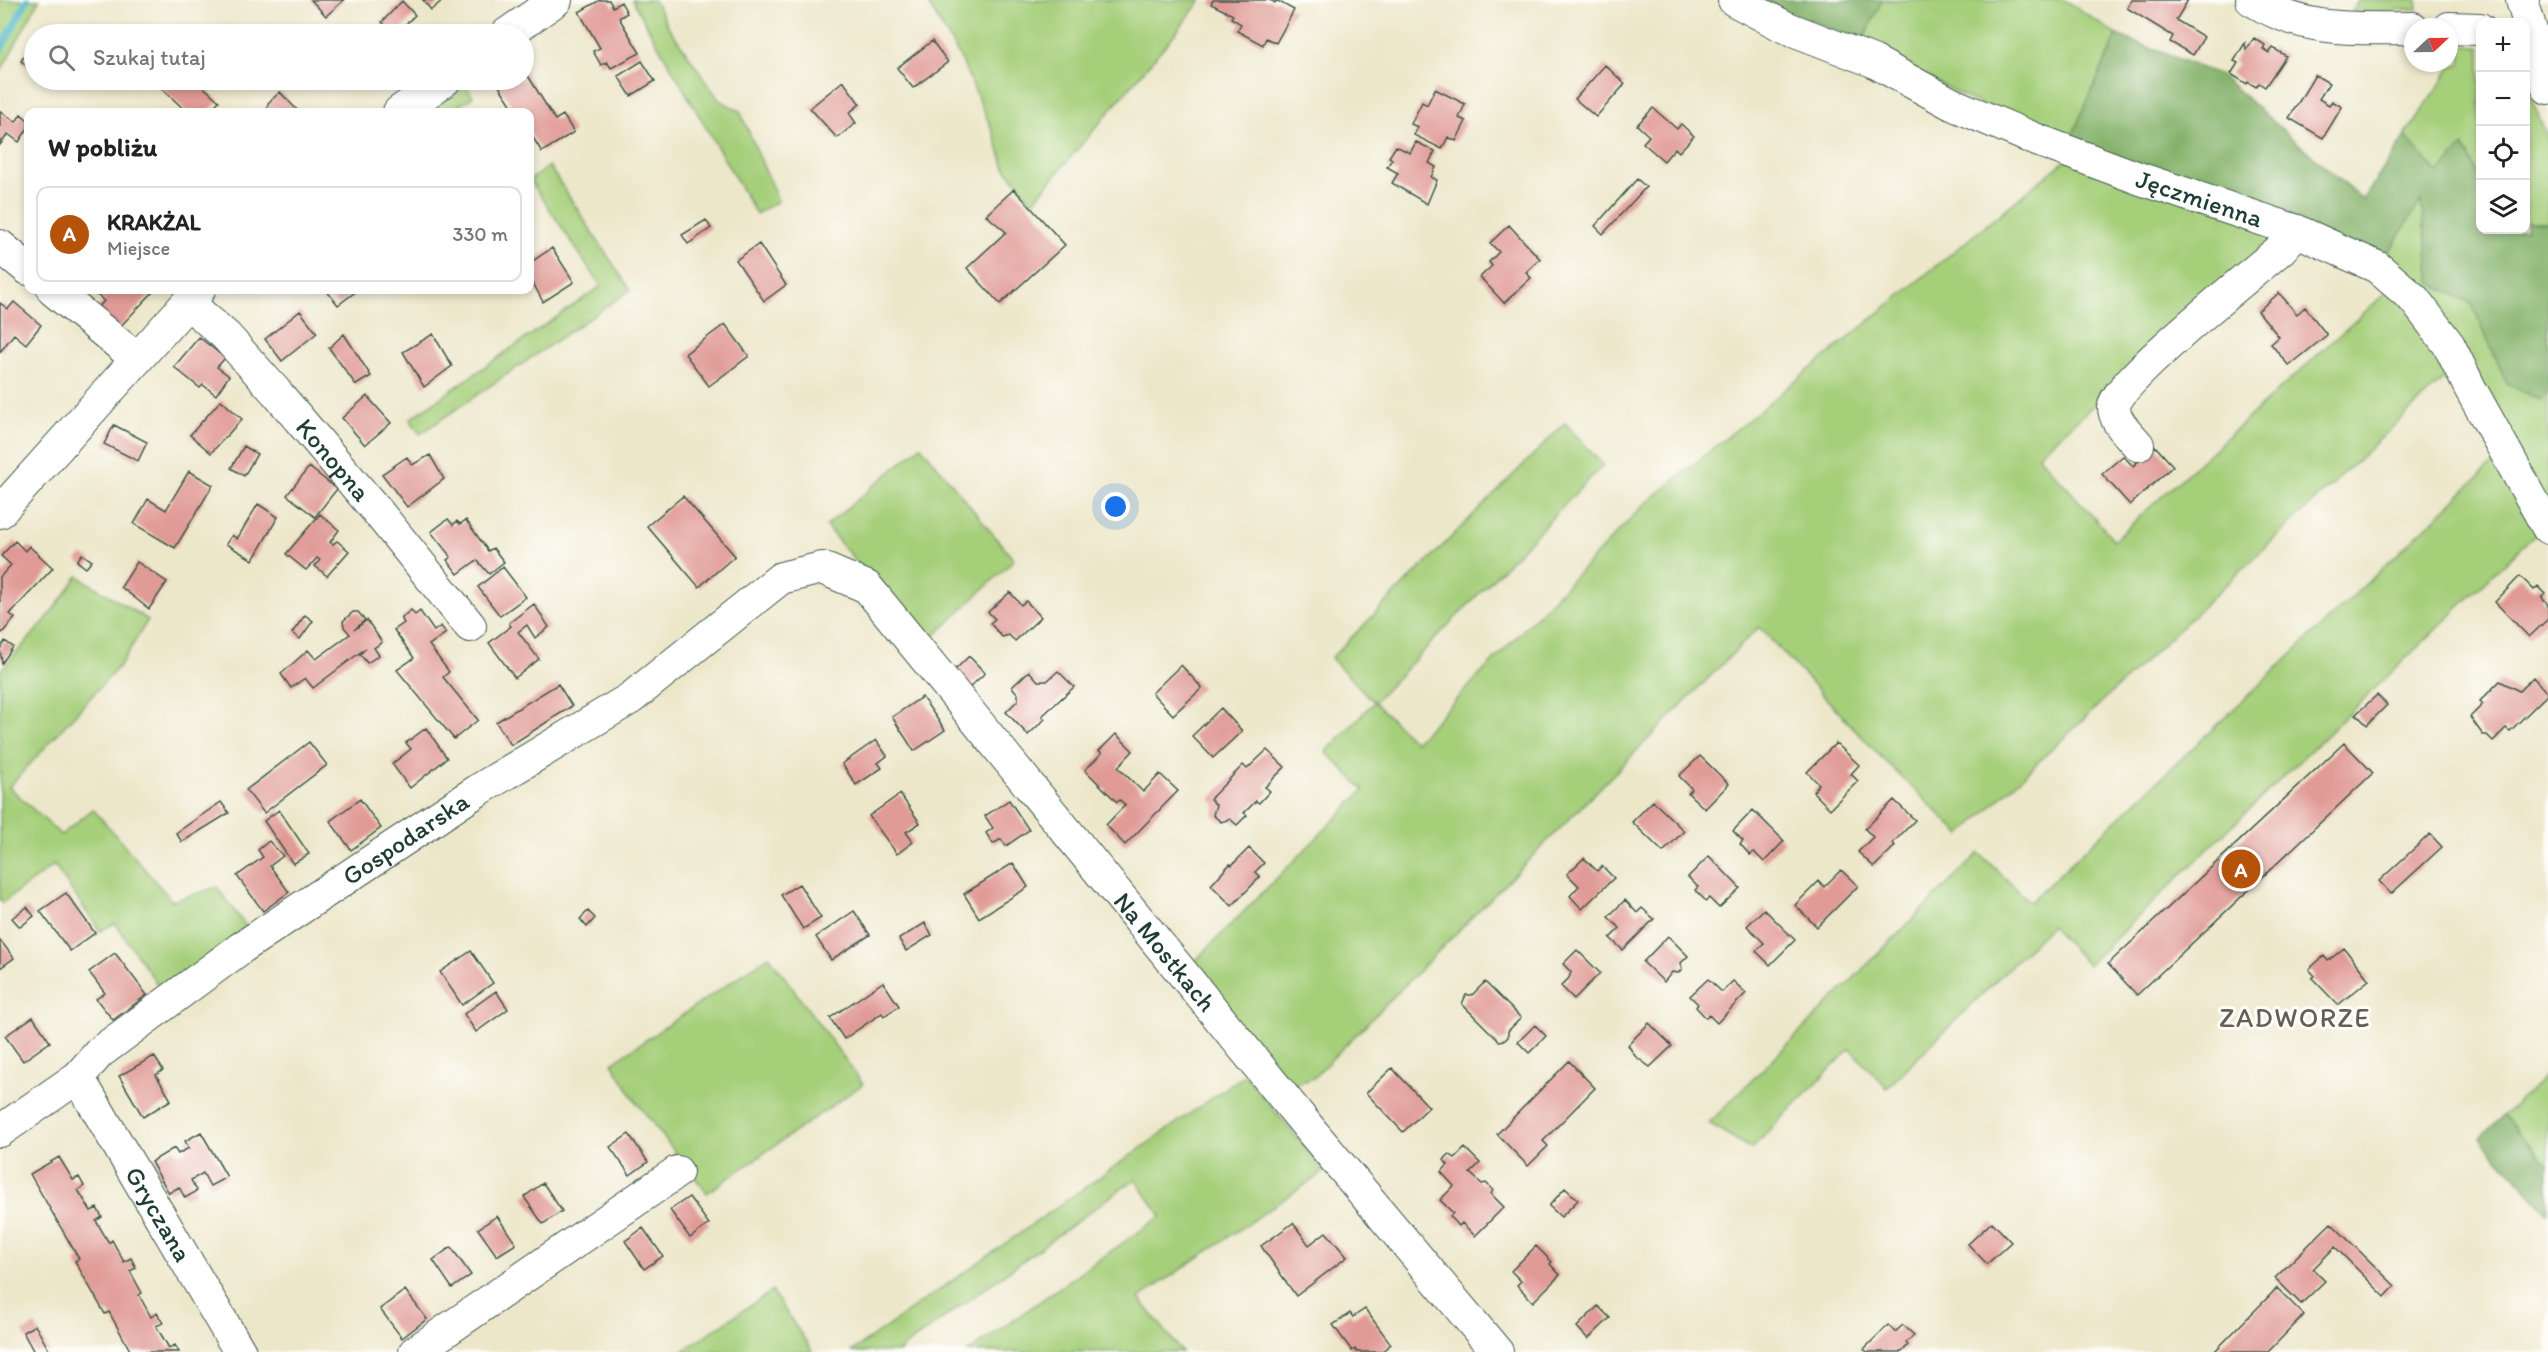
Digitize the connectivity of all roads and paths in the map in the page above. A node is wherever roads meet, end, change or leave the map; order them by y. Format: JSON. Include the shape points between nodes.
{"nodes":[{"id":1,"x":556,"y":0,"type":"edge"},
{"id":2,"x":1734,"y":0,"type":"edge"},
{"id":3,"x":2252,"y":0,"type":"edge"},
{"id":4,"x":516,"y":18,"type":"edge"},
{"id":5,"x":2404,"y":28,"type":"edge"},
{"id":6,"x":2458,"y":28,"type":"edge"},
{"id":7,"x":2476,"y":29,"type":"edge"},
{"id":8,"x":2530,"y":32,"type":"edge"},
{"id":9,"x":2548,"y":88,"type":"edge"},
{"id":10,"x":431,"y":90,"type":"edge"},
{"id":11,"x":405,"y":108,"type":"edge"},
{"id":12,"x":2297,"y":231,"type":"junction"},
{"id":13,"x":0,"y":246,"type":"edge"},
{"id":14,"x":24,"y":266,"type":"edge"},
{"id":15,"x":58,"y":294,"type":"edge"},
{"id":16,"x":193,"y":296,"type":"edge"},
{"id":17,"x":137,"y":359,"type":"junction"},
{"id":18,"x":2138,"y":445,"type":"dead end"},
{"id":19,"x":0,"y":512,"type":"edge"},
{"id":20,"x":2548,"y":528,"type":"edge"},
{"id":21,"x":822,"y":568,"type":"joint"},
{"id":22,"x":470,"y":626,"type":"dead end"},
{"id":23,"x":78,"y":1077,"type":"junction"},
{"id":24,"x":0,"y":1131,"type":"edge"},
{"id":25,"x":677,"y":1172,"type":"dead end"},
{"id":26,"x":240,"y":1352,"type":"edge"},
{"id":27,"x":415,"y":1352,"type":"edge"},
{"id":28,"x":1497,"y":1352,"type":"edge"}],
"edges":[{"from":1,"to":4,"type":"street"},
{"from":2,"to":12,"type":"street","name":"Jęczmienna","via":[[1785,27],[1873,62],[1952,104],[2037,140]]},
{"from":3,"to":5,"type":"street","via":[[2274,13],[2323,27]]},
{"from":6,"to":7,"type":"street"},
{"from":8,"to":9,"type":"street"},
{"from":10,"to":11,"type":"street"},
{"from":12,"to":18,"type":"street","via":[[2147,365],[2116,398],[2116,419]]},
{"from":12,"to":20,"type":"street","name":"Jęczmienna","via":[[2378,267],[2414,298],[2449,345]]},
{"from":13,"to":14,"type":"street"},
{"from":15,"to":17,"type":"street"},
{"from":16,"to":17,"type":"street"},
{"from":16,"to":22,"type":"street","name":"Konopna"},
{"from":17,"to":19,"type":"street"},
{"from":21,"to":23,"type":"street","name":"Gospodarska","via":[[781,578],[631,698],[480,789],[242,948],[100,1052]]},
{"from":21,"to":28,"type":"street","name":"Na Mostkach","via":[[867,587]]},
{"from":23,"to":24,"type":"street","name":"Gospodarska"},
{"from":23,"to":26,"type":"street","name":"Gryczana"},
{"from":25,"to":27,"type":"street"}]}
